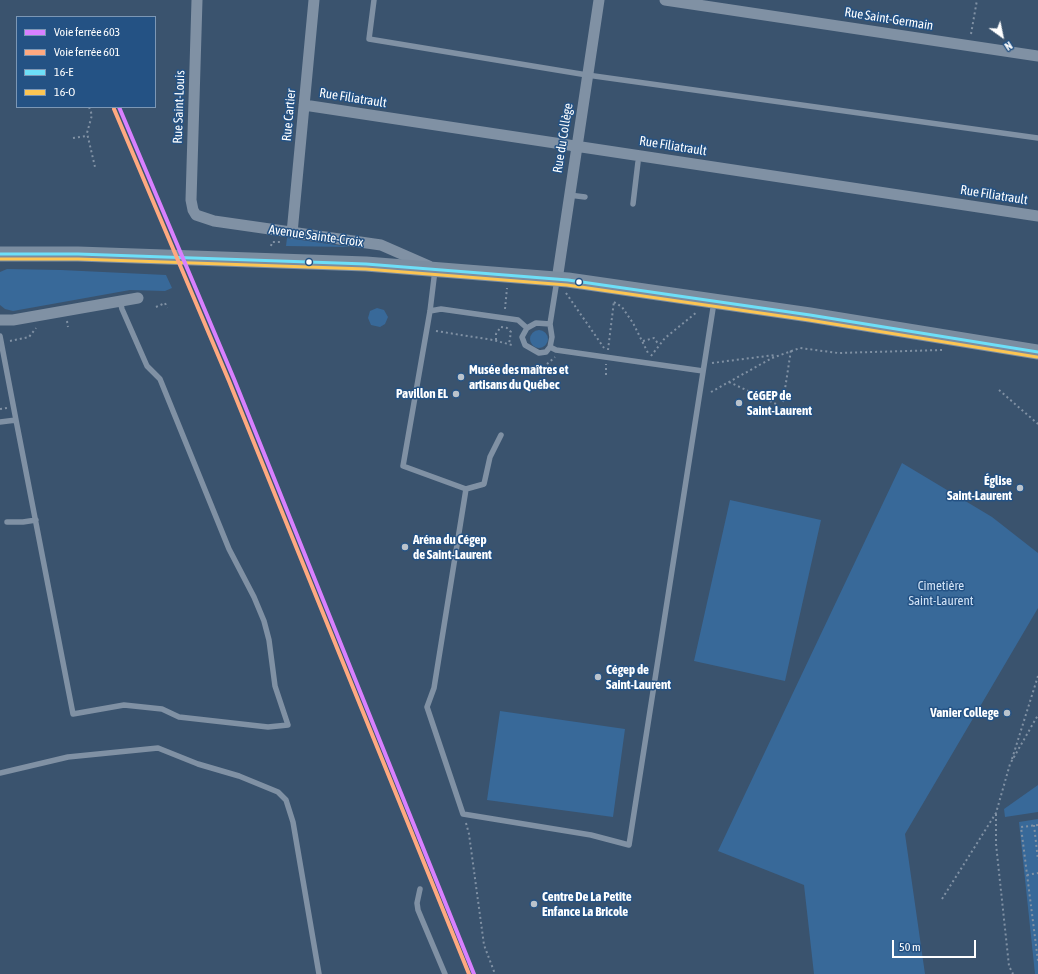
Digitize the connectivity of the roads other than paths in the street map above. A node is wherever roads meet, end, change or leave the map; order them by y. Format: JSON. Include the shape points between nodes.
{"nodes":[{"id":1,"x":197,"y":0,"type":"edge"},
{"id":2,"x":314,"y":0,"type":"edge"},
{"id":3,"x":374,"y":0,"type":"edge"},
{"id":4,"x":599,"y":0,"type":"edge"},
{"id":5,"x":665,"y":0,"type":"edge"},
{"id":6,"x":1038,"y":56,"type":"edge"},
{"id":7,"x":587,"y":75,"type":"junction"},
{"id":8,"x":304,"y":105,"type":"junction"},
{"id":9,"x":1038,"y":138,"type":"edge"},
{"id":10,"x":576,"y":145,"type":"junction"},
{"id":11,"x":638,"y":162,"type":"dead end"},
{"id":12,"x":569,"y":195,"type":"junction"},
{"id":13,"x":585,"y":197,"type":"dead end"},
{"id":14,"x":633,"y":204,"type":"dead end"},
{"id":15,"x":194,"y":213,"type":"joint"},
{"id":16,"x":1038,"y":216,"type":"edge"},
{"id":17,"x":292,"y":232,"type":"junction"},
{"id":18,"x":0,"y":254,"type":"edge"},
{"id":19,"x":435,"y":269,"type":"junction"},
{"id":20,"x":557,"y":280,"type":"junction"},
{"id":21,"x":138,"y":298,"type":"dead end"},
{"id":22,"x":120,"y":301,"type":"junction"},
{"id":23,"x":714,"y":302,"type":"junction"},
{"id":24,"x":430,"y":311,"type":"junction"},
{"id":25,"x":0,"y":320,"type":"edge"},
{"id":26,"x":550,"y":324,"type":"junction"},
{"id":27,"x":527,"y":328,"type":"junction"},
{"id":28,"x":0,"y":336,"type":"edge"},
{"id":29,"x":550,"y":347,"type":"junction"},
{"id":30,"x":1038,"y":352,"type":"edge"},
{"id":31,"x":703,"y":371,"type":"junction"},
{"id":32,"x":16,"y":420,"type":"junction"},
{"id":33,"x":0,"y":422,"type":"edge"},
{"id":34,"x":501,"y":435,"type":"dead end"},
{"id":35,"x":466,"y":489,"type":"junction"},
{"id":36,"x":36,"y":520,"type":"junction"},
{"id":37,"x":7,"y":522,"type":"dead end"},
{"id":38,"x":0,"y":773,"type":"edge"},
{"id":39,"x":420,"y":889,"type":"dead end"},
{"id":40,"x":319,"y":974,"type":"edge"},
{"id":41,"x":445,"y":974,"type":"edge"}],
"edges":[{"from":1,"to":15,"type":"street","name":"Rue Saint-Louis","via":[[191,200]]},
{"from":2,"to":8,"type":"street","name":"Rue Cartier"},
{"from":3,"to":7,"type":"lane","via":[[369,39]]},
{"from":4,"to":7,"type":"street","name":"Rue du Collège"},
{"from":5,"to":6,"type":"street","name":"Rue Saint-Germain"},
{"from":7,"to":9,"type":"lane"},
{"from":7,"to":10,"type":"street","name":"Rue du Collège"},
{"from":8,"to":10,"type":"street","name":"Rue Filiatrault"},
{"from":8,"to":17,"type":"street","name":"Rue Cartier"},
{"from":10,"to":12,"type":"street","name":"Rue du Collège"},
{"from":10,"to":16,"type":"street","name":"Rue Filiatrault"},
{"from":11,"to":14,"type":"lane"},
{"from":12,"to":13,"type":"lane"},
{"from":12,"to":20,"type":"street","name":"Rue du Collège"},
{"from":15,"to":17,"type":"street","name":"Avenue Sainte-Croix","via":[[209,220]]},
{"from":17,"to":19,"type":"street","name":"Avenue Sainte-Croix","via":[[384,246]]},
{"from":18,"to":19,"type":"main road","name":"Avenue Sainte-Croix","via":[[78,254],[366,264]]},
{"from":19,"to":20,"type":"main road","name":"Avenue Sainte-Croix"},
{"from":19,"to":24,"type":"lane"},
{"from":20,"to":23,"type":"main road","name":"Avenue Sainte-Croix"},
{"from":20,"to":26,"type":"lane"},
{"from":21,"to":22,"type":"street"},
{"from":22,"to":25,"type":"street"},
{"from":22,"to":36,"type":"lane","via":[[148,366],[160,379],[229,549],[261,615],[269,640],[275,686],[288,725],[268,727],[179,717],[162,709],[124,705],[73,714]]},
{"from":23,"to":30,"type":"main road","name":"Avenue Sainte-Croix"},
{"from":23,"to":31,"type":"lane"},
{"from":24,"to":27,"type":"lane","via":[[441,309],[503,317],[518,320]]},
{"from":24,"to":35,"type":"lane","via":[[403,466]]},
{"from":26,"to":27,"type":"lane","via":[[536,323]]},
{"from":26,"to":29,"type":"lane"},
{"from":27,"to":29,"type":"lane","via":[[522,337],[525,345],[539,353],[546,352]]},
{"from":28,"to":32,"type":"lane"},
{"from":29,"to":31,"type":"lane","via":[[556,350]]},
{"from":31,"to":35,"type":"lane","via":[[629,845],[591,835],[463,814],[427,707],[434,688]]},
{"from":32,"to":33,"type":"lane"},
{"from":32,"to":36,"type":"lane"},
{"from":34,"to":35,"type":"lane","via":[[490,457],[484,484]]},
{"from":36,"to":37,"type":"lane"},
{"from":38,"to":40,"type":"lane","via":[[68,757],[158,748],[278,792],[286,800],[293,822]]},
{"from":39,"to":41,"type":"lane","via":[[418,910]]}]}
